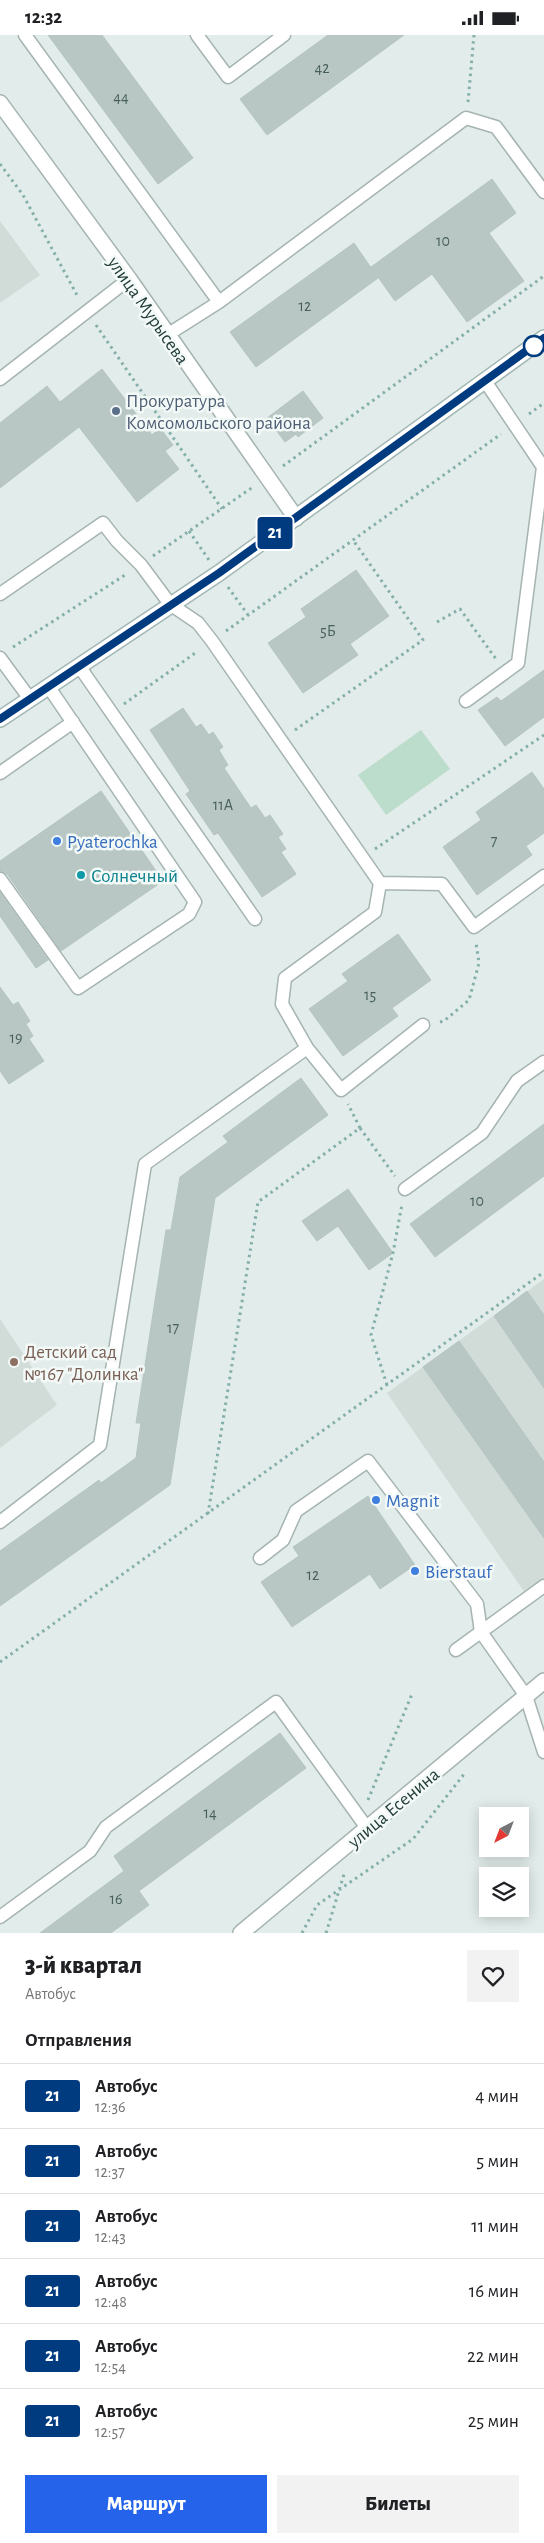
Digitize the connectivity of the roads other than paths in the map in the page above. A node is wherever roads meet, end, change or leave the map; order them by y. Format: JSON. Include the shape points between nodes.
{"nodes":[{"id":1,"x":25,"y":35,"type":"edge"},
{"id":2,"x":197,"y":35,"type":"edge"},
{"id":3,"x":284,"y":35,"type":"edge"},
{"id":4,"x":0,"y":103,"type":"edge"},
{"id":5,"x":544,"y":191,"type":"edge"},
{"id":6,"x":129,"y":279,"type":"junction"},
{"id":7,"x":219,"y":302,"type":"junction"},
{"id":8,"x":167,"y":335,"type":"junction"},
{"id":9,"x":544,"y":338,"type":"edge"},
{"id":10,"x":0,"y":379,"type":"edge"},
{"id":11,"x":485,"y":381,"type":"junction"},
{"id":12,"x":296,"y":518,"type":"junction"},
{"id":13,"x":0,"y":594,"type":"edge"},
{"id":14,"x":170,"y":604,"type":"junction"},
{"id":15,"x":0,"y":658,"type":"edge"},
{"id":16,"x":79,"y":666,"type":"junction"},
{"id":17,"x":48,"y":687,"type":"junction"},
{"id":18,"x":30,"y":699,"type":"junction"},
{"id":19,"x":466,"y":701,"type":"dead end"},
{"id":20,"x":0,"y":719,"type":"edge"},
{"id":21,"x":72,"y":722,"type":"junction"},
{"id":22,"x":0,"y":773,"type":"edge"},
{"id":23,"x":544,"y":876,"type":"edge"},
{"id":24,"x":0,"y":879,"type":"edge"},
{"id":25,"x":380,"y":883,"type":"junction"},
{"id":26,"x":255,"y":919,"type":"dead end"},
{"id":27,"x":422,"y":1025,"type":"road end"},
{"id":28,"x":307,"y":1048,"type":"junction"},
{"id":29,"x":544,"y":1062,"type":"edge"},
{"id":30,"x":405,"y":1189,"type":"road end"},
{"id":31,"x":0,"y":1522,"type":"edge"},
{"id":32,"x":260,"y":1558,"type":"dead end"},
{"id":33,"x":544,"y":1586,"type":"edge"},
{"id":34,"x":481,"y":1631,"type":"junction"},
{"id":35,"x":456,"y":1649,"type":"dead end"},
{"id":36,"x":544,"y":1681,"type":"edge"},
{"id":37,"x":526,"y":1696,"type":"junction"},
{"id":38,"x":544,"y":1752,"type":"edge"},
{"id":39,"x":364,"y":1824,"type":"junction"},
{"id":40,"x":0,"y":1917,"type":"edge"},
{"id":41,"x":241,"y":1933,"type":"edge"}],
"edges":[{"from":1,"to":7,"type":"lane"},
{"from":2,"to":3,"type":"lane","via":[[228,77]]},
{"from":4,"to":6,"type":"street","name":"улица Мурысева"},
{"from":5,"to":7,"type":"lane","via":[[496,127],[466,118]]},
{"from":6,"to":8,"type":"street","name":"улица Мурысева"},
{"from":6,"to":10,"type":"lane"},
{"from":7,"to":8,"type":"lane"},
{"from":8,"to":12,"type":"street","name":"улица Мурысева"},
{"from":9,"to":11,"type":"street"},
{"from":11,"to":12,"type":"street"},
{"from":11,"to":19,"type":"lane","via":[[543,467],[518,663]]},
{"from":12,"to":14,"type":"street"},
{"from":13,"to":14,"type":"lane","via":[[103,523]]},
{"from":14,"to":16,"type":"street"},
{"from":14,"to":25,"type":"lane","via":[[198,623],[212,641]]},
{"from":15,"to":18,"type":"lane"},
{"from":16,"to":17,"type":"street"},
{"from":16,"to":26,"type":"lane"},
{"from":17,"to":18,"type":"street"},
{"from":17,"to":21,"type":"lane"},
{"from":18,"to":20,"type":"street"},
{"from":21,"to":22,"type":"lane"},
{"from":21,"to":24,"type":"lane","via":[[196,902],[189,913],[78,989]]},
{"from":23,"to":25,"type":"lane","via":[[474,927],[442,884]]},
{"from":25,"to":28,"type":"lane","via":[[375,912],[285,978],[282,1004]]},
{"from":27,"to":28,"type":"lane","via":[[341,1090]]},
{"from":28,"to":31,"type":"lane","via":[[145,1164],[100,1445]]},
{"from":29,"to":30,"type":"lane","via":[[517,1081],[482,1133]]},
{"from":32,"to":34,"type":"lane","via":[[284,1540],[296,1511],[368,1461],[477,1604]]},
{"from":33,"to":34,"type":"lane"},
{"from":34,"to":35,"type":"lane"},
{"from":34,"to":37,"type":"lane"},
{"from":36,"to":37,"type":"street","name":"улица Есенина"},
{"from":37,"to":38,"type":"lane"},
{"from":37,"to":39,"type":"street","name":"улица Есенина"},
{"from":39,"to":40,"type":"lane","via":[[276,1702],[106,1827],[90,1851]]},
{"from":39,"to":41,"type":"street","name":"улица Есенина","via":[[355,1838]]}]}
